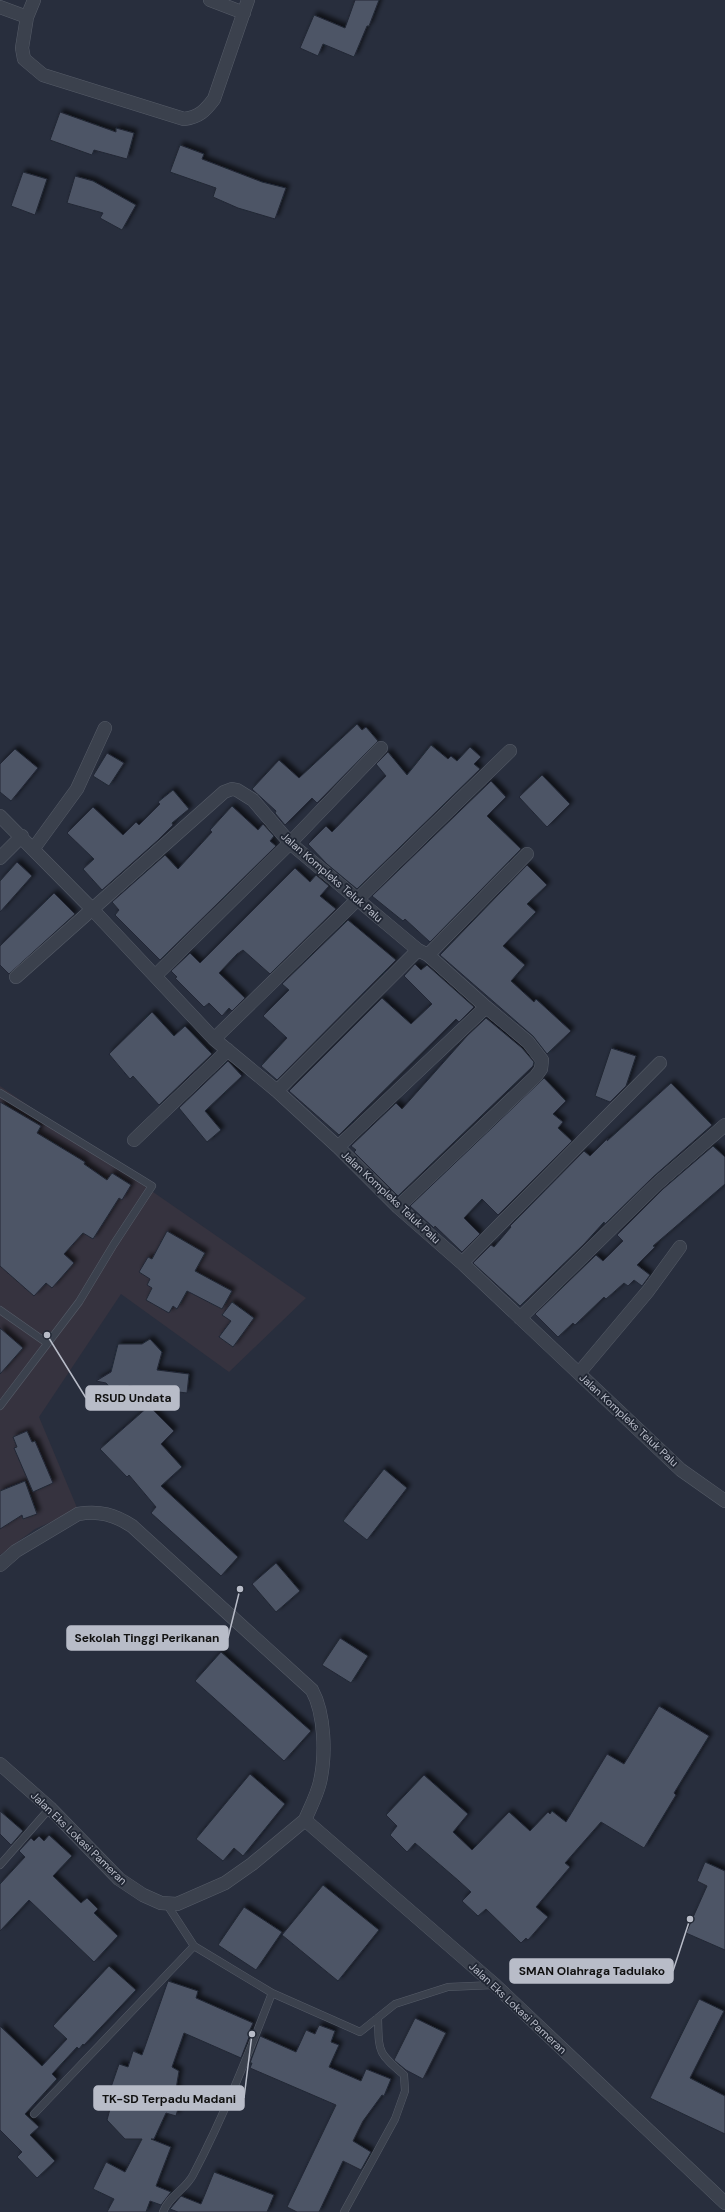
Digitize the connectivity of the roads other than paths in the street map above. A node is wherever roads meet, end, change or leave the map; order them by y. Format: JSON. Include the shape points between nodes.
{"nodes":[{"id":1,"x":34,"y":0,"type":"edge"},
{"id":2,"x":210,"y":0,"type":"edge"},
{"id":3,"x":248,"y":0,"type":"edge"},
{"id":4,"x":0,"y":7,"type":"edge"},
{"id":5,"x":244,"y":13,"type":"junction"},
{"id":6,"x":27,"y":17,"type":"junction"},
{"id":7,"x":105,"y":728,"type":"dead end"},
{"id":8,"x":381,"y":748,"type":"dead end"},
{"id":9,"x":510,"y":751,"type":"dead end"},
{"id":10,"x":0,"y":816,"type":"edge"},
{"id":11,"x":22,"y":836,"type":"junction"},
{"id":12,"x":290,"y":843,"type":"junction"},
{"id":13,"x":34,"y":848,"type":"junction"},
{"id":14,"x":527,"y":854,"type":"dead end"},
{"id":15,"x":0,"y":858,"type":"edge"},
{"id":16,"x":357,"y":900,"type":"junction"},
{"id":17,"x":92,"y":909,"type":"junction"},
{"id":18,"x":423,"y":952,"type":"junction"},
{"id":19,"x":155,"y":976,"type":"junction"},
{"id":20,"x":16,"y":977,"type":"dead end"},
{"id":21,"x":486,"y":1007,"type":"junction"},
{"id":22,"x":214,"y":1039,"type":"junction"},
{"id":23,"x":228,"y":1050,"type":"junction"},
{"id":24,"x":660,"y":1063,"type":"dead end"},
{"id":25,"x":277,"y":1091,"type":"junction"},
{"id":26,"x":0,"y":1093,"type":"edge"},
{"id":27,"x":725,"y":1125,"type":"edge"},
{"id":28,"x":134,"y":1140,"type":"dead end"},
{"id":29,"x":338,"y":1147,"type":"junction"},
{"id":30,"x":398,"y":1207,"type":"junction"},
{"id":31,"x":680,"y":1248,"type":"dead end"},
{"id":32,"x":462,"y":1264,"type":"junction"},
{"id":33,"x":0,"y":1310,"type":"edge"},
{"id":34,"x":520,"y":1318,"type":"junction"},
{"id":35,"x":47,"y":1343,"type":"junction"},
{"id":36,"x":579,"y":1373,"type":"junction"},
{"id":37,"x":0,"y":1406,"type":"edge"},
{"id":38,"x":725,"y":1501,"type":"edge"},
{"id":39,"x":0,"y":1565,"type":"edge"},
{"id":40,"x":0,"y":1764,"type":"edge"},
{"id":41,"x":50,"y":1808,"type":"junction"},
{"id":42,"x":305,"y":1820,"type":"junction"},
{"id":43,"x":0,"y":1865,"type":"edge"},
{"id":44,"x":166,"y":1903,"type":"junction"},
{"id":45,"x":194,"y":1946,"type":"junction"},
{"id":46,"x":495,"y":1985,"type":"junction"},
{"id":47,"x":272,"y":1993,"type":"junction"},
{"id":48,"x":378,"y":2018,"type":"junction"},
{"id":49,"x":34,"y":2114,"type":"dead end"},
{"id":50,"x":725,"y":2203,"type":"edge"},
{"id":51,"x":163,"y":2212,"type":"edge"},
{"id":52,"x":344,"y":2212,"type":"edge"}],
"edges":[{"from":1,"to":6,"type":"street"},
{"from":2,"to":5,"type":"street"},
{"from":3,"to":5,"type":"street"},
{"from":4,"to":6,"type":"street"},
{"from":5,"to":6,"type":"street","via":[[214,99],[205,111],[184,119],[43,75],[24,58],[22,48]]},
{"from":7,"to":13,"type":"street","via":[[77,789]]},
{"from":8,"to":12,"type":"street"},
{"from":9,"to":16,"type":"street"},
{"from":10,"to":11,"type":"street","name":"Jalan Kompleks Teluk Palu"},
{"from":11,"to":13,"type":"street","name":"Jalan Kompleks Teluk Palu"},
{"from":11,"to":15,"type":"street"},
{"from":12,"to":16,"type":"street","name":"Jalan Kompleks Teluk Palu"},
{"from":12,"to":17,"type":"street","name":"Jalan Kompleks Teluk Palu","via":[[253,800],[243,792],[228,790]]},
{"from":12,"to":19,"type":"street"},
{"from":13,"to":17,"type":"street","name":"Jalan Kompleks Teluk Palu"},
{"from":14,"to":18,"type":"street"},
{"from":16,"to":18,"type":"street","name":"Jalan Kompleks Teluk Palu"},
{"from":16,"to":22,"type":"street"},
{"from":17,"to":19,"type":"street","name":"Jalan Kompleks Teluk Palu"},
{"from":17,"to":20,"type":"street"},
{"from":18,"to":21,"type":"street","name":"Jalan Kompleks Teluk Palu"},
{"from":18,"to":25,"type":"street"},
{"from":19,"to":22,"type":"street","name":"Jalan Kompleks Teluk Palu"},
{"from":21,"to":29,"type":"street"},
{"from":21,"to":30,"type":"street","name":"Jalan Kompleks Teluk Palu","via":[[528,1042],[542,1060],[541,1069]]},
{"from":22,"to":23,"type":"street","name":"Jalan Kompleks Teluk Palu"},
{"from":23,"to":25,"type":"street","name":"Jalan Kompleks Teluk Palu"},
{"from":23,"to":28,"type":"street"},
{"from":24,"to":32,"type":"street"},
{"from":25,"to":29,"type":"street","name":"Jalan Kompleks Teluk Palu"},
{"from":26,"to":35,"type":"lane","via":[[152,1186],[79,1302]]},
{"from":27,"to":34,"type":"street","via":[[658,1183]]},
{"from":29,"to":30,"type":"street","name":"Jalan Kompleks Teluk Palu"},
{"from":30,"to":32,"type":"street","name":"Jalan Kompleks Teluk Palu"},
{"from":31,"to":36,"type":"street","via":[[648,1291]]},
{"from":32,"to":34,"type":"street","name":"Jalan Kompleks Teluk Palu"},
{"from":33,"to":35,"type":"lane"},
{"from":34,"to":36,"type":"street","name":"Jalan Kompleks Teluk Palu"},
{"from":35,"to":37,"type":"lane"},
{"from":36,"to":38,"type":"street","name":"Jalan Kompleks Teluk Palu","via":[[681,1470]]},
{"from":39,"to":42,"type":"street","name":"Jalan Eks Lokasi Pameran","via":[[16,1551],[78,1514],[102,1512],[120,1518],[132,1526],[312,1690],[321,1713],[321,1765],[320,1782]]},
{"from":40,"to":41,"type":"street","name":"Jalan Eks Lokasi Pameran"},
{"from":41,"to":43,"type":"lane"},
{"from":41,"to":44,"type":"street","name":"Jalan Eks Lokasi Pameran","via":[[119,1879],[143,1896]]},
{"from":42,"to":44,"type":"street","name":"Jalan Eks Lokasi Pameran","via":[[225,1883],[177,1904]]},
{"from":42,"to":46,"type":"street","name":"Jalan Eks Lokasi Pameran"},
{"from":44,"to":45,"type":"lane"},
{"from":45,"to":47,"type":"lane"},
{"from":45,"to":49,"type":"lane"},
{"from":46,"to":48,"type":"lane","via":[[448,1987],[395,2004]]},
{"from":46,"to":50,"type":"street","name":"Jalan Eks Lokasi Pameran"},
{"from":47,"to":48,"type":"lane","via":[[360,2032]]},
{"from":47,"to":51,"type":"lane","via":[[234,2090],[192,2177],[166,2204]]},
{"from":48,"to":52,"type":"lane","via":[[379,2047],[386,2059],[404,2075],[405,2091],[395,2119]]}]}
